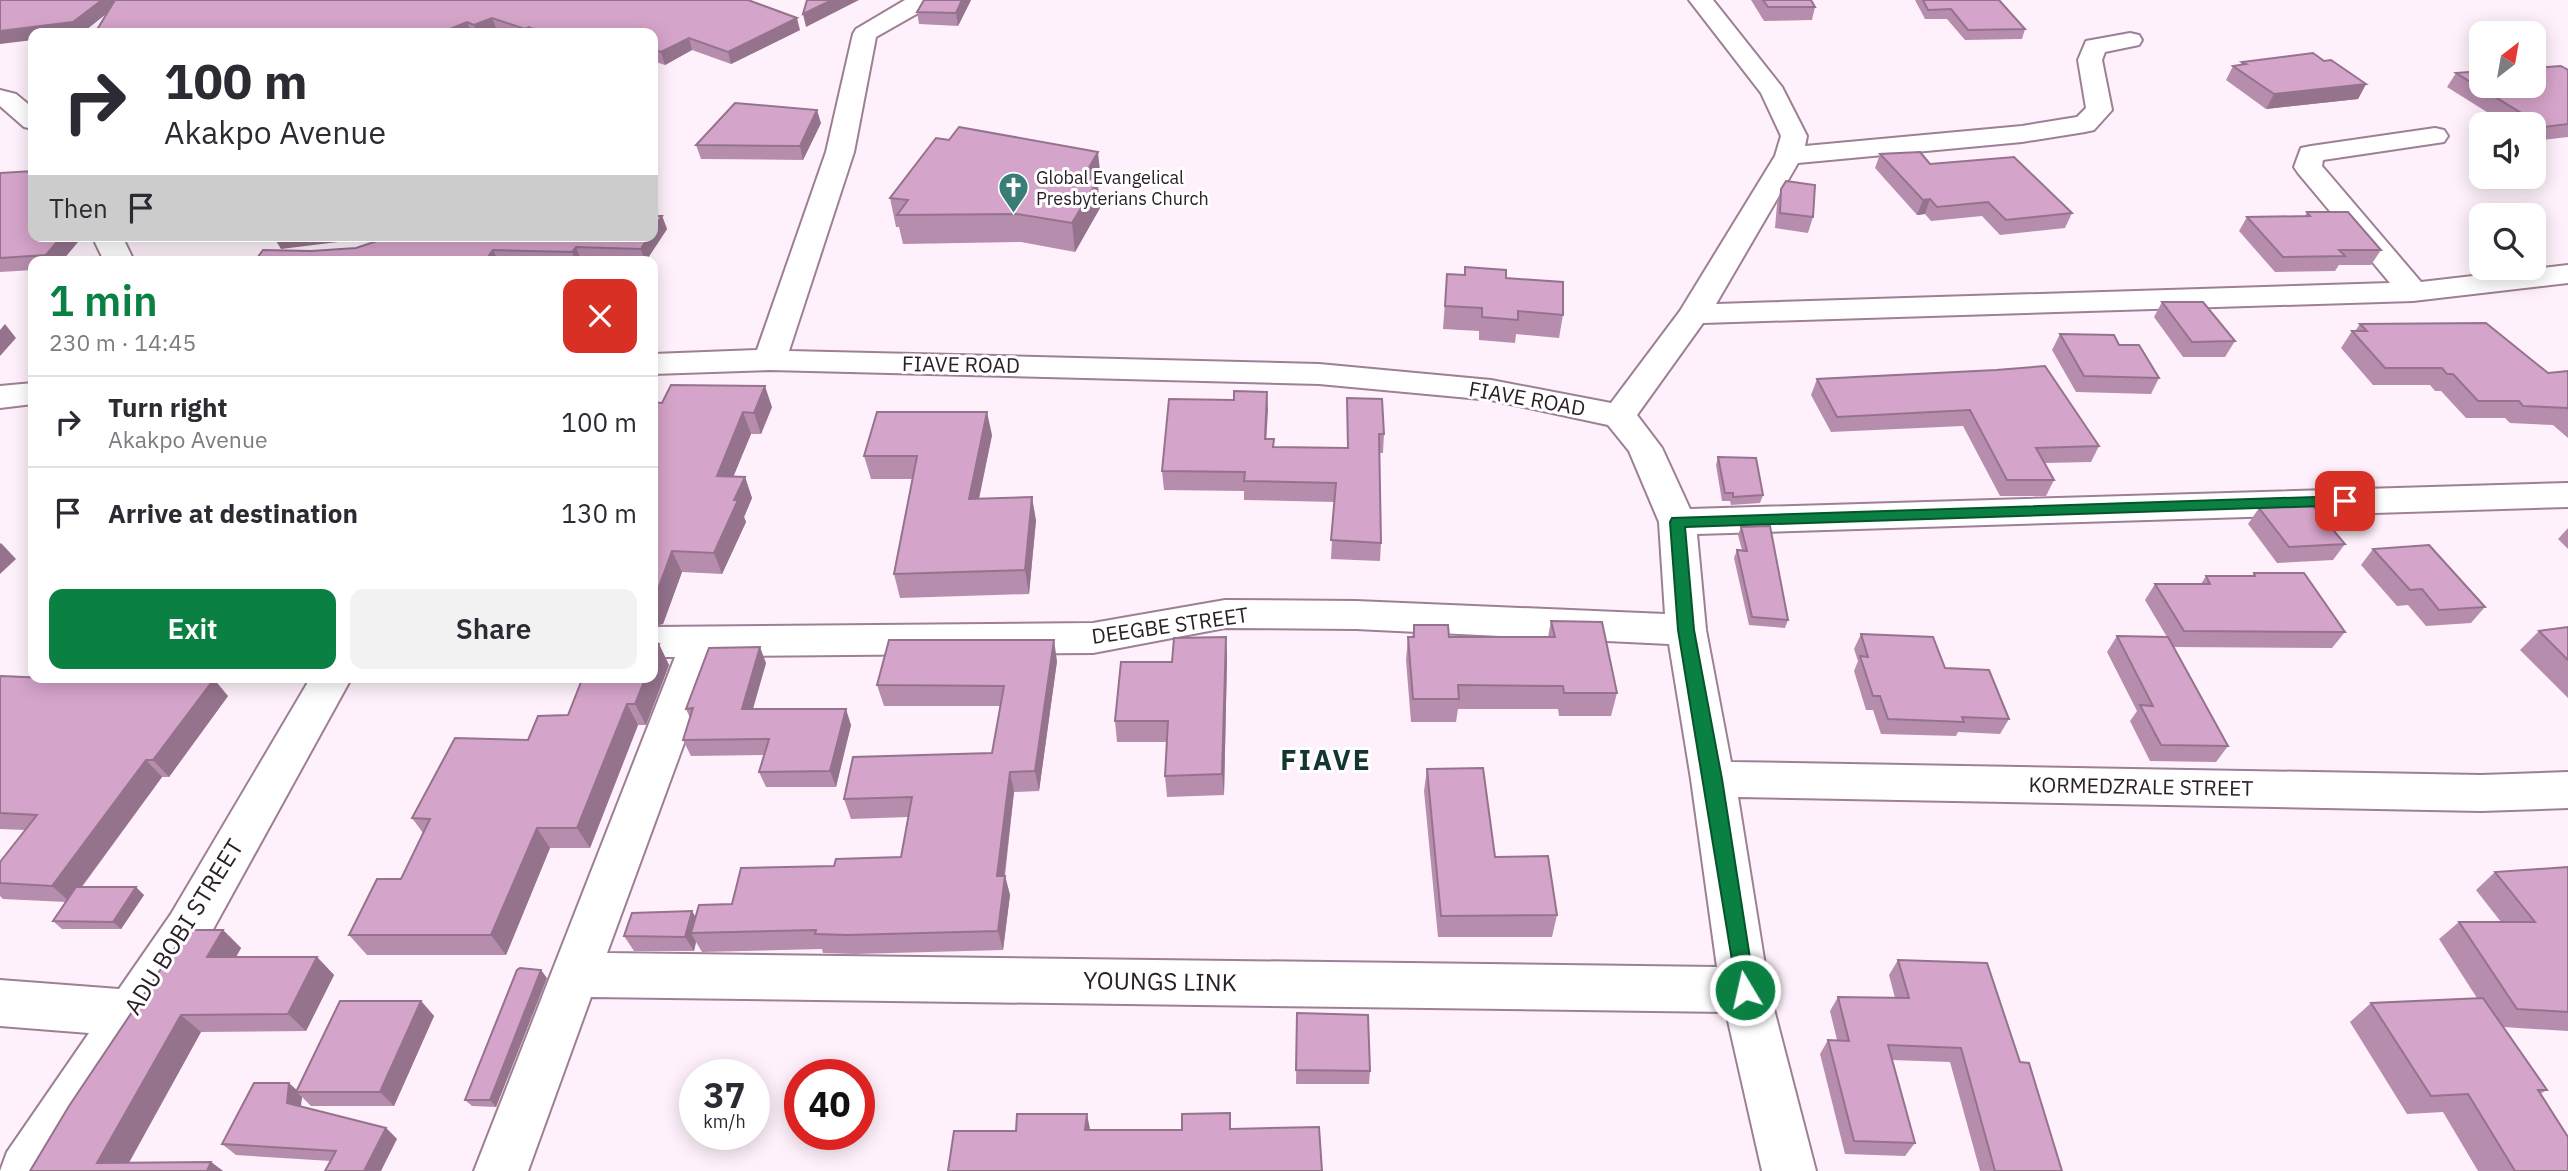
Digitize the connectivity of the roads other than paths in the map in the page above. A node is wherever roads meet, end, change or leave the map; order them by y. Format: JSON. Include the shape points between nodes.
{"nodes":[{"id":1,"x":918,"y":0,"type":"edge"},
{"id":2,"x":1702,"y":0,"type":"edge"},
{"id":3,"x":2130,"y":40,"type":"dead end"},
{"id":4,"x":0,"y":99,"type":"edge"},
{"id":5,"x":28,"y":117,"type":"edge"},
{"id":6,"x":2435,"y":136,"type":"dead end"},
{"id":7,"x":1789,"y":156,"type":"junction"},
{"id":8,"x":2568,"y":274,"type":"edge"},
{"id":9,"x":2413,"y":292,"type":"junction"},
{"id":10,"x":1694,"y":314,"type":"junction"},
{"id":11,"x":770,"y":360,"type":"junction"},
{"id":12,"x":658,"y":365,"type":"edge"},
{"id":13,"x":28,"y":394,"type":"edge"},
{"id":14,"x":0,"y":397,"type":"edge"},
{"id":15,"x":1619,"y":416,"type":"junction"},
{"id":16,"x":2568,"y":495,"type":"edge"},
{"id":17,"x":1677,"y":522,"type":"junction"},
{"id":18,"x":1686,"y":630,"type":"junction"},
{"id":19,"x":658,"y":642,"type":"edge"},
{"id":20,"x":701,"y":642,"type":"junction"},
{"id":21,"x":329,"y":683,"type":"edge"},
{"id":22,"x":1713,"y":779,"type":"junction"},
{"id":23,"x":2568,"y":790,"type":"edge"},
{"id":24,"x":575,"y":975,"type":"junction"},
{"id":25,"x":1745,"y":990,"type":"junction"},
{"id":26,"x":0,"y":1003,"type":"edge"},
{"id":27,"x":131,"y":1013,"type":"junction"},
{"id":28,"x":26,"y":1171,"type":"edge"},
{"id":29,"x":501,"y":1171,"type":"edge"},
{"id":30,"x":1789,"y":1171,"type":"edge"}],
"edges":[{"from":1,"to":11,"type":"street","via":[[865,33],[840,152]]},
{"from":2,"to":7,"type":"street","via":[[1773,92],[1794,136]]},
{"from":3,"to":7,"type":"street","via":[[2095,46],[2090,60],[2099,110],[2085,124]]},
{"from":4,"to":5,"type":"street","via":[[7,99]]},
{"from":6,"to":9,"type":"street","via":[[2311,154],[2308,167]]},
{"from":7,"to":10,"type":"street"},
{"from":8,"to":9,"type":"street"},
{"from":9,"to":10,"type":"street"},
{"from":10,"to":15,"type":"street"},
{"from":11,"to":12,"type":"street","name":"FIAVE ROAD"},
{"from":11,"to":15,"type":"street","name":"FIAVE ROAD","via":[[1320,374],[1492,390]]},
{"from":13,"to":14,"type":"street"},
{"from":15,"to":17,"type":"street","via":[[1645,448]]},
{"from":16,"to":17,"type":"street"},
{"from":17,"to":18,"type":"street"},
{"from":18,"to":20,"type":"street","name":"DEEGBE STREET","via":[[1356,615],[1225,614],[1093,638]]},
{"from":18,"to":22,"type":"street"},
{"from":19,"to":20,"type":"street","name":"DEEGBE STREET"},
{"from":20,"to":24,"type":"street"},
{"from":21,"to":27,"type":"street","name":"ADU BOBI STREET","via":[[188,929]]},
{"from":22,"to":23,"type":"street","name":"KORMEDZRALE STREET","via":[[2467,793]]},
{"from":22,"to":25,"type":"street"},
{"from":24,"to":25,"type":"street","name":"YOUNGS LINK"},
{"from":24,"to":29,"type":"street"},
{"from":25,"to":30,"type":"street"},
{"from":26,"to":27,"type":"street"},
{"from":27,"to":28,"type":"street","name":"ADU BOBI STREET"}]}
